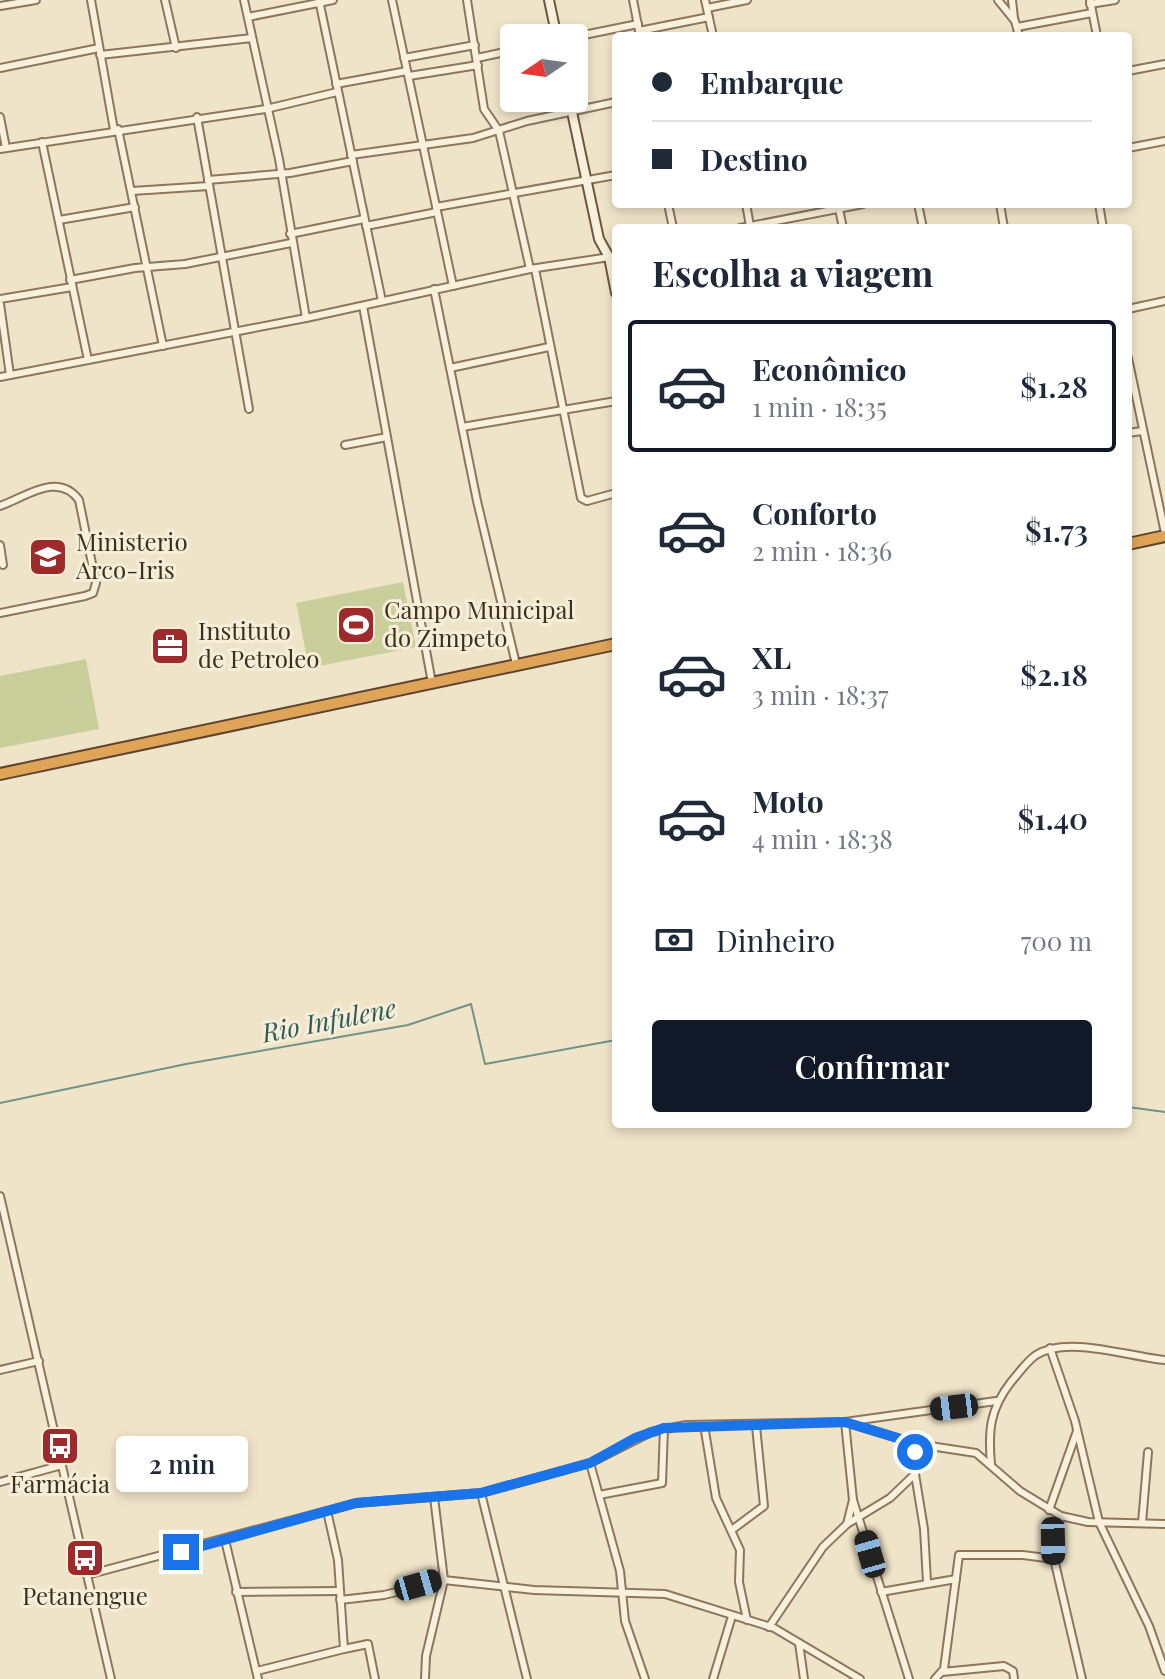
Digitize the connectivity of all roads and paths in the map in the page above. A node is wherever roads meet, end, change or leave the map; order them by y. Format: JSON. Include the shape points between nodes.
{"nodes":[{"id":1,"x":36,"y":0,"type":"edge"},
{"id":2,"x":91,"y":0,"type":"edge"},
{"id":3,"x":165,"y":0,"type":"edge"},
{"id":4,"x":244,"y":0,"type":"edge"},
{"id":5,"x":333,"y":0,"type":"edge"},
{"id":6,"x":392,"y":0,"type":"edge"},
{"id":7,"x":467,"y":0,"type":"edge"},
{"id":8,"x":549,"y":0,"type":"edge"},
{"id":9,"x":633,"y":0,"type":"edge"},
{"id":10,"x":747,"y":0,"type":"edge"},
{"id":11,"x":998,"y":0,"type":"edge"},
{"id":12,"x":1012,"y":0,"type":"edge"},
{"id":13,"x":1115,"y":0,"type":"edge"},
{"id":14,"x":15,"y":2,"type":"edge"},
{"id":15,"x":319,"y":2,"type":"edge"},
{"id":16,"x":1090,"y":2,"type":"edge"},
{"id":17,"x":706,"y":4,"type":"edge"},
{"id":18,"x":0,"y":6,"type":"edge"},
{"id":19,"x":1092,"y":13,"type":"junction"},
{"id":20,"x":248,"y":17,"type":"junction"},
{"id":21,"x":709,"y":17,"type":"junction"},
{"id":22,"x":554,"y":24,"type":"edge"},
{"id":23,"x":1016,"y":24,"type":"junction"},
{"id":24,"x":639,"y":31,"type":"edge"},
{"id":25,"x":712,"y":32,"type":"edge"},
{"id":26,"x":1018,"y":32,"type":"edge"},
{"id":27,"x":1096,"y":32,"type":"edge"},
{"id":28,"x":612,"y":34,"type":"edge"},
{"id":29,"x":588,"y":36,"type":"edge"},
{"id":30,"x":252,"y":38,"type":"junction"},
{"id":31,"x":475,"y":45,"type":"junction"},
{"id":32,"x":176,"y":48,"type":"junction"},
{"id":33,"x":100,"y":52,"type":"junction"},
{"id":34,"x":500,"y":54,"type":"edge"},
{"id":35,"x":404,"y":58,"type":"junction"},
{"id":36,"x":477,"y":61,"type":"junction"},
{"id":37,"x":1165,"y":64,"type":"edge"},
{"id":38,"x":0,"y":68,"type":"edge"},
{"id":39,"x":1132,"y":70,"type":"edge"},
{"id":40,"x":408,"y":74,"type":"junction"},
{"id":41,"x":337,"y":88,"type":"junction"},
{"id":42,"x":612,"y":103,"type":"edge"},
{"id":43,"x":588,"y":108,"type":"edge"},
{"id":44,"x":266,"y":109,"type":"junction"},
{"id":45,"x":568,"y":112,"type":"edge"},
{"id":46,"x":572,"y":112,"type":"edge"},
{"id":47,"x":0,"y":117,"type":"edge"},
{"id":48,"x":197,"y":117,"type":"junction"},
{"id":49,"x":116,"y":130,"type":"junction"},
{"id":50,"x":499,"y":131,"type":"junction"},
{"id":51,"x":1165,"y":141,"type":"edge"},
{"id":52,"x":42,"y":142,"type":"junction"},
{"id":53,"x":422,"y":143,"type":"junction"},
{"id":54,"x":1132,"y":147,"type":"edge"},
{"id":55,"x":3,"y":148,"type":"edge"},
{"id":56,"x":352,"y":158,"type":"junction"},
{"id":57,"x":281,"y":172,"type":"junction"},
{"id":58,"x":612,"y":176,"type":"edge"},
{"id":59,"x":587,"y":181,"type":"junction"},
{"id":60,"x":208,"y":183,"type":"junction"},
{"id":61,"x":132,"y":191,"type":"junction"},
{"id":62,"x":513,"y":193,"type":"junction"},
{"id":63,"x":135,"y":207,"type":"junction"},
{"id":64,"x":820,"y":208,"type":"edge"},
{"id":65,"x":844,"y":208,"type":"edge"},
{"id":66,"x":839,"y":209,"type":"junction"},
{"id":67,"x":436,"y":210,"type":"junction"},
{"id":68,"x":59,"y":220,"type":"junction"},
{"id":69,"x":365,"y":223,"type":"junction"},
{"id":70,"x":768,"y":224,"type":"edge"},
{"id":71,"x":842,"y":224,"type":"edge"},
{"id":72,"x":290,"y":234,"type":"junction"},
{"id":73,"x":291,"y":243,"type":"junction"},
{"id":74,"x":612,"y":255,"type":"edge"},
{"id":75,"x":219,"y":256,"type":"junction"},
{"id":76,"x":612,"y":256,"type":"edge"},
{"id":77,"x":145,"y":268,"type":"junction"},
{"id":78,"x":532,"y":269,"type":"junction"},
{"id":79,"x":71,"y":283,"type":"junction"},
{"id":80,"x":453,"y":286,"type":"junction"},
{"id":81,"x":434,"y":289,"type":"junction"},
{"id":82,"x":0,"y":301,"type":"edge"},
{"id":83,"x":382,"y":301,"type":"junction"},
{"id":84,"x":1165,"y":301,"type":"edge"},
{"id":85,"x":363,"y":306,"type":"junction"},
{"id":86,"x":1132,"y":308,"type":"edge"},
{"id":87,"x":306,"y":318,"type":"junction"},
{"id":88,"x":233,"y":332,"type":"junction"},
{"id":89,"x":163,"y":346,"type":"junction"},
{"id":90,"x":549,"y":347,"type":"junction"},
{"id":91,"x":88,"y":360,"type":"junction"},
{"id":92,"x":450,"y":368,"type":"junction"},
{"id":93,"x":10,"y":375,"type":"junction"},
{"id":94,"x":0,"y":377,"type":"edge"},
{"id":95,"x":1132,"y":379,"type":"edge"},
{"id":96,"x":612,"y":402,"type":"edge"},
{"id":97,"x":249,"y":409,"type":"dead end"},
{"id":98,"x":562,"y":409,"type":"junction"},
{"id":99,"x":462,"y":427,"type":"junction"},
{"id":100,"x":1142,"y":431,"type":"junction"},
{"id":101,"x":1132,"y":432,"type":"edge"},
{"id":102,"x":387,"y":437,"type":"junction"},
{"id":103,"x":345,"y":445,"type":"dead end"},
{"id":104,"x":612,"y":494,"type":"edge"},
{"id":105,"x":0,"y":506,"type":"edge"},
{"id":106,"x":1165,"y":534,"type":"edge"},
{"id":107,"x":1132,"y":543,"type":"edge"},
{"id":108,"x":0,"y":545,"type":"edge"},
{"id":109,"x":3,"y":565,"type":"dead end"},
{"id":110,"x":0,"y":613,"type":"edge"},
{"id":111,"x":612,"y":645,"type":"edge"},
{"id":112,"x":516,"y":664,"type":"junction"},
{"id":113,"x":432,"y":683,"type":"junction"},
{"id":114,"x":0,"y":774,"type":"edge"},
{"id":115,"x":0,"y":1196,"type":"edge"},
{"id":116,"x":1050,"y":1348,"type":"junction"},
{"id":117,"x":1165,"y":1360,"type":"edge"},
{"id":118,"x":39,"y":1361,"type":"junction"},
{"id":119,"x":0,"y":1370,"type":"edge"},
{"id":120,"x":996,"y":1401,"type":"junction"},
{"id":121,"x":845,"y":1422,"type":"junction"},
{"id":122,"x":704,"y":1425,"type":"junction"},
{"id":123,"x":756,"y":1426,"type":"junction"},
{"id":124,"x":664,"y":1428,"type":"junction"},
{"id":125,"x":1077,"y":1431,"type":"junction"},
{"id":126,"x":917,"y":1444,"type":"junction"},
{"id":127,"x":1148,"y":1452,"type":"dead end"},
{"id":128,"x":590,"y":1463,"type":"junction"},
{"id":129,"x":991,"y":1464,"type":"junction"},
{"id":130,"x":62,"y":1465,"type":"junction"},
{"id":131,"x":915,"y":1474,"type":"junction"},
{"id":132,"x":0,"y":1482,"type":"edge"},
{"id":133,"x":481,"y":1493,"type":"junction"},
{"id":134,"x":599,"y":1495,"type":"junction"},
{"id":135,"x":434,"y":1497,"type":"junction"},
{"id":136,"x":853,"y":1500,"type":"junction"},
{"id":137,"x":1049,"y":1510,"type":"junction"},
{"id":138,"x":327,"y":1511,"type":"junction"},
{"id":139,"x":1061,"y":1516,"type":"junction"},
{"id":140,"x":860,"y":1518,"type":"junction"},
{"id":141,"x":1099,"y":1522,"type":"junction"},
{"id":142,"x":1142,"y":1523,"type":"junction"},
{"id":143,"x":847,"y":1524,"type":"junction"},
{"id":144,"x":1165,"y":1524,"type":"edge"},
{"id":145,"x":733,"y":1529,"type":"junction"},
{"id":146,"x":225,"y":1540,"type":"junction"},
{"id":147,"x":1054,"y":1559,"type":"junction"},
{"id":148,"x":87,"y":1575,"type":"junction"},
{"id":149,"x":956,"y":1579,"type":"junction"},
{"id":150,"x":444,"y":1580,"type":"junction"},
{"id":151,"x":927,"y":1582,"type":"junction"},
{"id":152,"x":502,"y":1586,"type":"junction"},
{"id":153,"x":623,"y":1591,"type":"junction"},
{"id":154,"x":236,"y":1592,"type":"junction"},
{"id":155,"x":881,"y":1592,"type":"junction"},
{"id":156,"x":340,"y":1596,"type":"junction"},
{"id":157,"x":732,"y":1616,"type":"junction"},
{"id":158,"x":747,"y":1620,"type":"junction"},
{"id":159,"x":769,"y":1627,"type":"junction"},
{"id":160,"x":799,"y":1643,"type":"junction"},
{"id":161,"x":344,"y":1649,"type":"junction"},
{"id":162,"x":1165,"y":1671,"type":"edge"},
{"id":163,"x":942,"y":1672,"type":"junction"},
{"id":164,"x":258,"y":1675,"type":"edge"},
{"id":165,"x":111,"y":1679,"type":"edge"},
{"id":166,"x":375,"y":1679,"type":"edge"},
{"id":167,"x":425,"y":1679,"type":"edge"},
{"id":168,"x":527,"y":1679,"type":"edge"},
{"id":169,"x":645,"y":1679,"type":"edge"},
{"id":170,"x":713,"y":1679,"type":"edge"},
{"id":171,"x":804,"y":1679,"type":"edge"},
{"id":172,"x":860,"y":1679,"type":"edge"},
{"id":173,"x":909,"y":1679,"type":"edge"},
{"id":174,"x":935,"y":1679,"type":"edge"},
{"id":175,"x":1014,"y":1679,"type":"edge"},
{"id":176,"x":1082,"y":1679,"type":"edge"}],
"edges":[{"from":1,"to":14,"type":"street"},
{"from":2,"to":33,"type":"street"},
{"from":3,"to":32,"type":"street"},
{"from":4,"to":20,"type":"street"},
{"from":5,"to":15,"type":"street"},
{"from":6,"to":35,"type":"street"},
{"from":7,"to":31,"type":"street"},
{"from":8,"to":22,"type":"street"},
{"from":9,"to":24,"type":"street"},
{"from":10,"to":17,"type":"street"},
{"from":11,"to":23,"type":"street"},
{"from":12,"to":23,"type":"street"},
{"from":13,"to":16,"type":"street"},
{"from":14,"to":18,"type":"street"},
{"from":15,"to":20,"type":"street"},
{"from":15,"to":41,"type":"street"},
{"from":16,"to":19,"type":"street"},
{"from":17,"to":21,"type":"street"},
{"from":19,"to":23,"type":"street"},
{"from":19,"to":27,"type":"street"},
{"from":20,"to":30,"type":"street"},
{"from":21,"to":24,"type":"street"},
{"from":21,"to":25,"type":"street"},
{"from":23,"to":26,"type":"street"},
{"from":28,"to":29,"type":"street"},
{"from":30,"to":32,"type":"street"},
{"from":30,"to":44,"type":"street"},
{"from":31,"to":35,"type":"street"},
{"from":31,"to":36,"type":"street"},
{"from":32,"to":33,"type":"street"},
{"from":33,"to":38,"type":"street"},
{"from":33,"to":49,"type":"street"},
{"from":34,"to":36,"type":"street"},
{"from":35,"to":40,"type":"street"},
{"from":36,"to":40,"type":"street"},
{"from":36,"to":50,"type":"street","via":[[484,109]]},
{"from":37,"to":39,"type":"street"},
{"from":40,"to":41,"type":"street"},
{"from":40,"to":53,"type":"street"},
{"from":41,"to":44,"type":"street"},
{"from":41,"to":56,"type":"street"},
{"from":42,"to":43,"type":"street"},
{"from":44,"to":48,"type":"street"},
{"from":44,"to":57,"type":"street"},
{"from":45,"to":50,"type":"street"},
{"from":46,"to":59,"type":"street"},
{"from":47,"to":55,"type":"street"},
{"from":48,"to":49,"type":"street"},
{"from":48,"to":60,"type":"street"},
{"from":49,"to":52,"type":"street"},
{"from":49,"to":61,"type":"street"},
{"from":50,"to":53,"type":"street"},
{"from":50,"to":62,"type":"street"},
{"from":51,"to":54,"type":"street"},
{"from":52,"to":55,"type":"street"},
{"from":52,"to":68,"type":"street"},
{"from":53,"to":56,"type":"street"},
{"from":53,"to":67,"type":"street"},
{"from":56,"to":57,"type":"street"},
{"from":56,"to":69,"type":"street"},
{"from":57,"to":60,"type":"street"},
{"from":57,"to":72,"type":"street"},
{"from":58,"to":59,"type":"street"},
{"from":59,"to":62,"type":"street"},
{"from":59,"to":74,"type":"street","via":[[599,239]]},
{"from":60,"to":61,"type":"street"},
{"from":60,"to":75,"type":"street"},
{"from":61,"to":63,"type":"street"},
{"from":62,"to":67,"type":"street"},
{"from":62,"to":78,"type":"street"},
{"from":63,"to":68,"type":"street"},
{"from":63,"to":77,"type":"street"},
{"from":64,"to":66,"type":"street"},
{"from":64,"to":70,"type":"street"},
{"from":65,"to":66,"type":"street"},
{"from":66,"to":71,"type":"street"},
{"from":67,"to":69,"type":"street"},
{"from":67,"to":80,"type":"street"},
{"from":68,"to":79,"type":"street"},
{"from":69,"to":72,"type":"street"},
{"from":69,"to":83,"type":"street"},
{"from":72,"to":73,"type":"street"},
{"from":73,"to":75,"type":"street"},
{"from":73,"to":87,"type":"street"},
{"from":75,"to":77,"type":"street"},
{"from":75,"to":88,"type":"street"},
{"from":76,"to":78,"type":"street"},
{"from":77,"to":79,"type":"street"},
{"from":77,"to":89,"type":"street"},
{"from":78,"to":80,"type":"street"},
{"from":78,"to":90,"type":"street"},
{"from":79,"to":82,"type":"street"},
{"from":79,"to":91,"type":"street"},
{"from":80,"to":81,"type":"street"},
{"from":81,"to":83,"type":"street"},
{"from":81,"to":92,"type":"street"},
{"from":82,"to":93,"type":"street"},
{"from":83,"to":85,"type":"street"},
{"from":84,"to":86,"type":"street"},
{"from":85,"to":87,"type":"street"},
{"from":85,"to":102,"type":"street"},
{"from":87,"to":88,"type":"street"},
{"from":88,"to":89,"type":"street"},
{"from":88,"to":97,"type":"street"},
{"from":89,"to":91,"type":"street"},
{"from":90,"to":92,"type":"street"},
{"from":90,"to":98,"type":"street"},
{"from":91,"to":93,"type":"street"},
{"from":92,"to":99,"type":"street"},
{"from":93,"to":94,"type":"street"},
{"from":95,"to":100,"type":"street"},
{"from":96,"to":98,"type":"street"},
{"from":98,"to":99,"type":"street"},
{"from":98,"to":104,"type":"street","via":[[581,498]]},
{"from":99,"to":112,"type":"street"},
{"from":100,"to":101,"type":"street"},
{"from":100,"to":106,"type":"street"},
{"from":102,"to":103,"type":"street"},
{"from":102,"to":113,"type":"street"},
{"from":105,"to":110,"type":"street","via":[[50,486],[72,490],[79,500],[96,583],[93,593],[85,596]]},
{"from":106,"to":107,"type":"highway"},
{"from":108,"to":109,"type":"street"},
{"from":111,"to":112,"type":"highway"},
{"from":112,"to":113,"type":"highway"},
{"from":113,"to":114,"type":"highway"},
{"from":115,"to":118,"type":"street"},
{"from":116,"to":117,"type":"street"},
{"from":116,"to":120,"type":"street","via":[[1026,1364]]},
{"from":116,"to":125,"type":"street"},
{"from":118,"to":119,"type":"street"},
{"from":118,"to":130,"type":"street"},
{"from":120,"to":121,"type":"street"},
{"from":120,"to":129,"type":"street"},
{"from":121,"to":123,"type":"street"},
{"from":121,"to":126,"type":"street"},
{"from":121,"to":136,"type":"street"},
{"from":122,"to":123,"type":"street"},
{"from":122,"to":124,"type":"street"},
{"from":122,"to":145,"type":"street","via":[[716,1498]]},
{"from":123,"to":145,"type":"street","via":[[764,1506]]},
{"from":124,"to":128,"type":"street"},
{"from":124,"to":134,"type":"street","via":[[662,1483]]},
{"from":125,"to":137,"type":"street"},
{"from":125,"to":141,"type":"street"},
{"from":126,"to":129,"type":"street","via":[[961,1448]]},
{"from":126,"to":131,"type":"street"},
{"from":127,"to":142,"type":"street"},
{"from":128,"to":133,"type":"street"},
{"from":128,"to":134,"type":"street"},
{"from":129,"to":137,"type":"street"},
{"from":130,"to":132,"type":"street"},
{"from":130,"to":148,"type":"street"},
{"from":131,"to":140,"type":"street"},
{"from":131,"to":151,"type":"street"},
{"from":133,"to":135,"type":"street"},
{"from":133,"to":152,"type":"street"},
{"from":134,"to":153,"type":"street"},
{"from":135,"to":138,"type":"street","via":[[379,1500]]},
{"from":135,"to":150,"type":"street"},
{"from":136,"to":140,"type":"street"},
{"from":136,"to":143,"type":"street"},
{"from":137,"to":139,"type":"street"},
{"from":138,"to":146,"type":"street"},
{"from":138,"to":156,"type":"street"},
{"from":139,"to":141,"type":"street"},
{"from":139,"to":147,"type":"street"},
{"from":140,"to":143,"type":"street"},
{"from":140,"to":155,"type":"street"},
{"from":141,"to":142,"type":"street"},
{"from":141,"to":162,"type":"street"},
{"from":142,"to":144,"type":"street"},
{"from":143,"to":159,"type":"street","via":[[823,1547]]},
{"from":145,"to":158,"type":"street","via":[[742,1560],[739,1582]]},
{"from":146,"to":148,"type":"street"},
{"from":146,"to":154,"type":"street"},
{"from":147,"to":149,"type":"street","via":[[962,1554]]},
{"from":147,"to":176,"type":"street"},
{"from":148,"to":165,"type":"street"},
{"from":149,"to":151,"type":"street"},
{"from":149,"to":163,"type":"street"},
{"from":150,"to":152,"type":"street"},
{"from":150,"to":156,"type":"street","via":[[384,1595]]},
{"from":150,"to":167,"type":"street"},
{"from":151,"to":155,"type":"street"},
{"from":152,"to":153,"type":"street"},
{"from":152,"to":168,"type":"street"},
{"from":153,"to":157,"type":"street","via":[[665,1594]]},
{"from":153,"to":169,"type":"street","via":[[625,1621]]},
{"from":154,"to":156,"type":"street"},
{"from":154,"to":164,"type":"street"},
{"from":155,"to":173,"type":"street"},
{"from":156,"to":161,"type":"street"},
{"from":157,"to":158,"type":"street"},
{"from":157,"to":170,"type":"street"},
{"from":158,"to":159,"type":"street"},
{"from":159,"to":160,"type":"street"},
{"from":160,"to":171,"type":"street"},
{"from":160,"to":172,"type":"street"},
{"from":161,"to":164,"type":"street"},
{"from":161,"to":166,"type":"street","via":[[368,1644]]},
{"from":163,"to":174,"type":"street"},
{"from":163,"to":175,"type":"street","via":[[1004,1666],[1013,1671]]}]}
